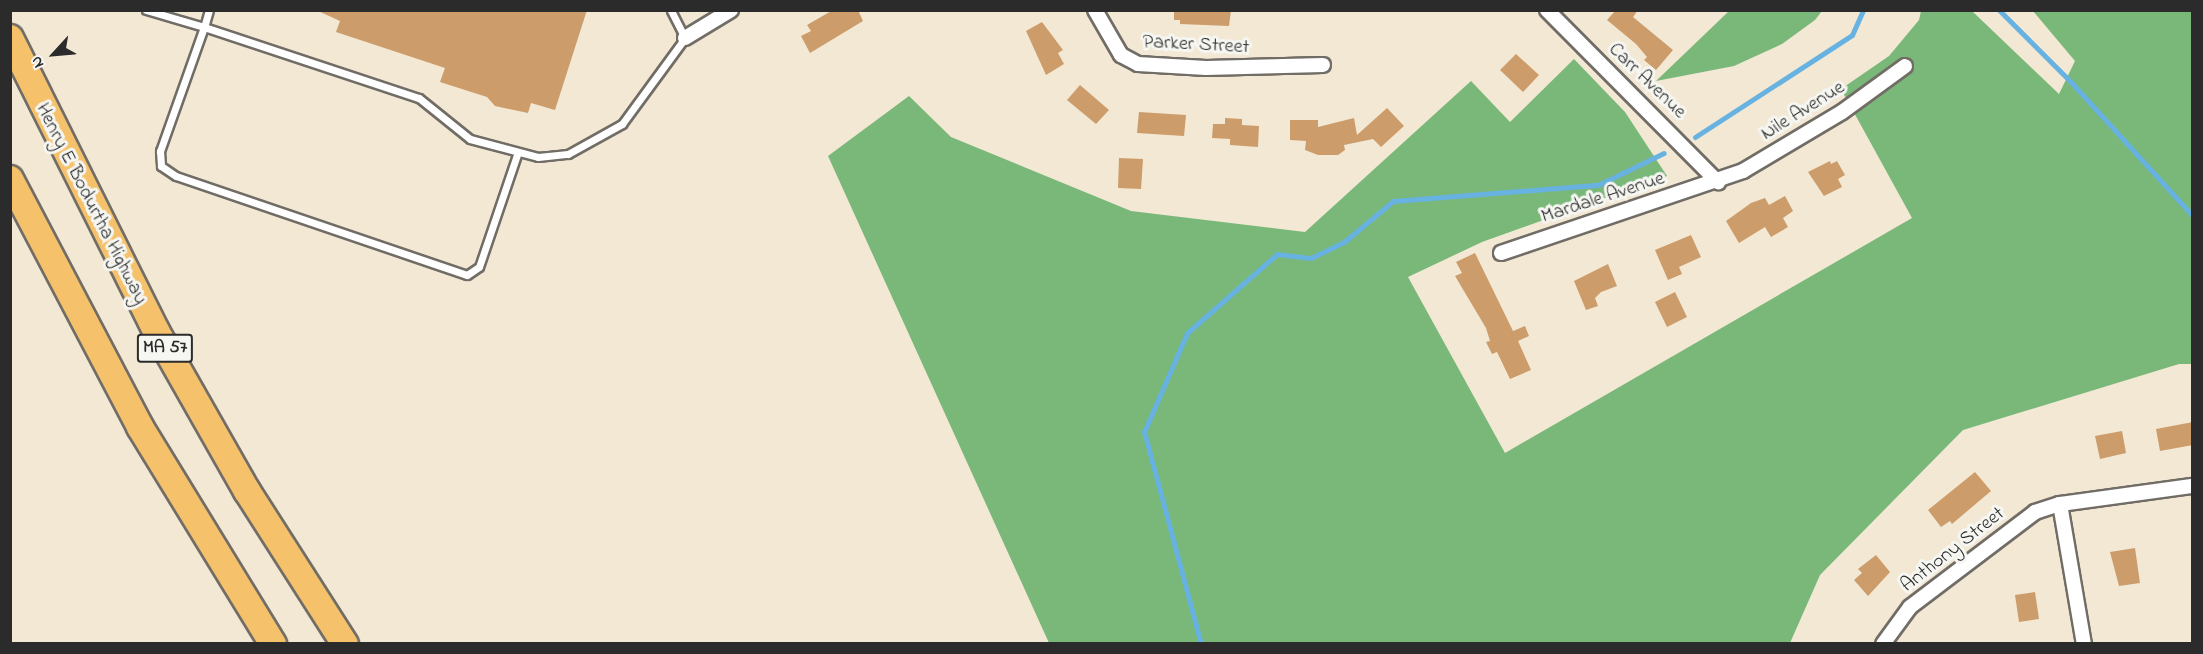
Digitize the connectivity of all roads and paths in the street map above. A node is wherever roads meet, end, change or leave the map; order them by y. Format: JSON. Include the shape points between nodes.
{"nodes":[{"id":1,"x":146,"y":10,"type":"edge"},
{"id":2,"x":209,"y":10,"type":"edge"},
{"id":3,"x":671,"y":10,"type":"edge"},
{"id":4,"x":731,"y":10,"type":"edge"},
{"id":5,"x":1095,"y":10,"type":"edge"},
{"id":6,"x":1547,"y":10,"type":"edge"},
{"id":7,"x":204,"y":27,"type":"junction"},
{"id":8,"x":10,"y":38,"type":"edge"},
{"id":9,"x":685,"y":38,"type":"junction"},
{"id":10,"x":1323,"y":65,"type":"dead end"},
{"id":11,"x":1905,"y":66,"type":"dead end"},
{"id":12,"x":518,"y":152,"type":"junction"},
{"id":13,"x":10,"y":179,"type":"edge"},
{"id":14,"x":1718,"y":182,"type":"junction"},
{"id":15,"x":1501,"y":253,"type":"dead end"},
{"id":16,"x":2193,"y":486,"type":"edge"},
{"id":17,"x":2060,"y":504,"type":"junction"},
{"id":18,"x":273,"y":644,"type":"edge"},
{"id":19,"x":345,"y":644,"type":"edge"},
{"id":20,"x":1883,"y":644,"type":"edge"},
{"id":21,"x":2084,"y":644,"type":"edge"}],
"edges":[{"from":1,"to":7,"type":"lane"},
{"from":2,"to":7,"type":"lane"},
{"from":3,"to":9,"type":"lane"},
{"from":4,"to":9,"type":"street"},
{"from":5,"to":10,"type":"street","name":"Parker Street","via":[[1121,55],[1137,64],[1206,68]]},
{"from":6,"to":14,"type":"street","name":"Carr Avenue"},
{"from":7,"to":12,"type":"lane","via":[[419,98],[470,139]]},
{"from":7,"to":12,"type":"lane","via":[[160,151],[161,166],[176,176],[467,275],[479,267]]},
{"from":8,"to":19,"type":"highway","name":"Henry E Bodurtha Highway","number":"MA 57","via":[[156,332],[253,500]]},
{"from":9,"to":12,"type":"lane","via":[[622,124],[568,154],[538,157]]},
{"from":11,"to":14,"type":"street","name":"Nile Avenue","via":[[1816,128]]},
{"from":13,"to":18,"type":"highway","number":"MA 57","via":[[140,427]]},
{"from":14,"to":15,"type":"street","name":"Mardale Avenue"},
{"from":16,"to":17,"type":"street","name":"Anthony Street"},
{"from":17,"to":20,"type":"street","name":"Anthony Street","via":[[2024,519],[1910,608]]},
{"from":17,"to":21,"type":"street"}]}
